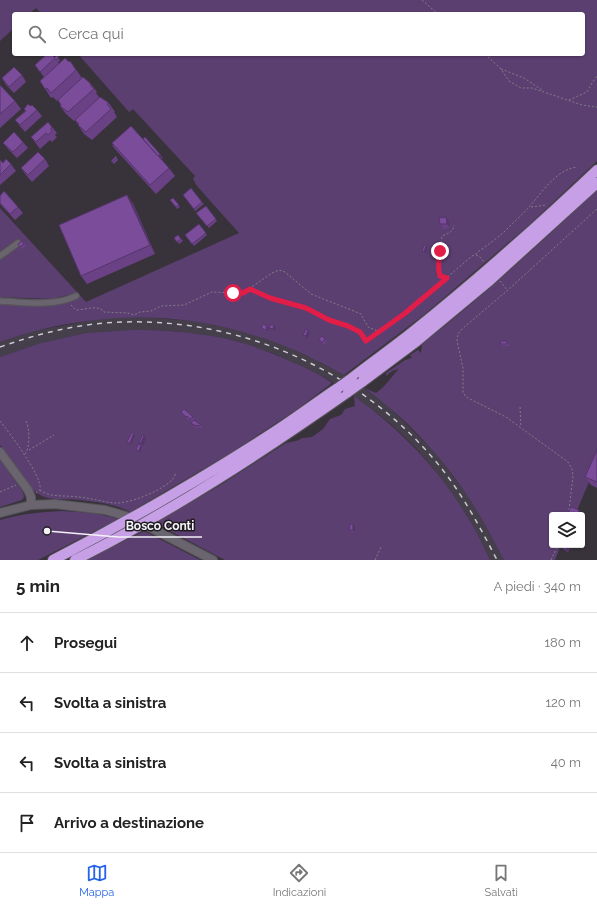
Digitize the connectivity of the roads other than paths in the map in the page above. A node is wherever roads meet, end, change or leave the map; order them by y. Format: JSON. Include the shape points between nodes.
{"nodes":[{"id":1,"x":597,"y":170,"type":"edge"},
{"id":2,"x":597,"y":183,"type":"edge"},
{"id":3,"x":18,"y":244,"type":"edge"},
{"id":4,"x":0,"y":256,"type":"edge"},
{"id":5,"x":76,"y":296,"type":"dead end"},
{"id":6,"x":0,"y":301,"type":"edge"},
{"id":7,"x":0,"y":452,"type":"edge"},
{"id":8,"x":31,"y":501,"type":"junction"},
{"id":9,"x":0,"y":513,"type":"edge"},
{"id":10,"x":126,"y":516,"type":"dead end"},
{"id":11,"x":149,"y":527,"type":"dead end"},
{"id":12,"x":53,"y":560,"type":"edge"},
{"id":13,"x":75,"y":560,"type":"edge"},
{"id":14,"x":213,"y":560,"type":"edge"}],
"edges":[{"from":1,"to":12,"type":"highway","bridge":true,"via":[[484,273],[410,335],[352,378],[270,435],[200,479],[128,521]]},
{"from":2,"to":13,"type":"highway","bridge":true,"via":[[488,282],[417,341],[362,382],[278,441],[199,491]]},
{"from":3,"to":4,"type":"street"},
{"from":5,"to":6,"type":"street","via":[[41,303]]},
{"from":7,"to":8,"type":"main road","via":[[28,490]]},
{"from":8,"to":9,"type":"main road"},
{"from":8,"to":10,"type":"main road","via":[[105,510]]},
{"from":11,"to":14,"type":"main road"}]}
